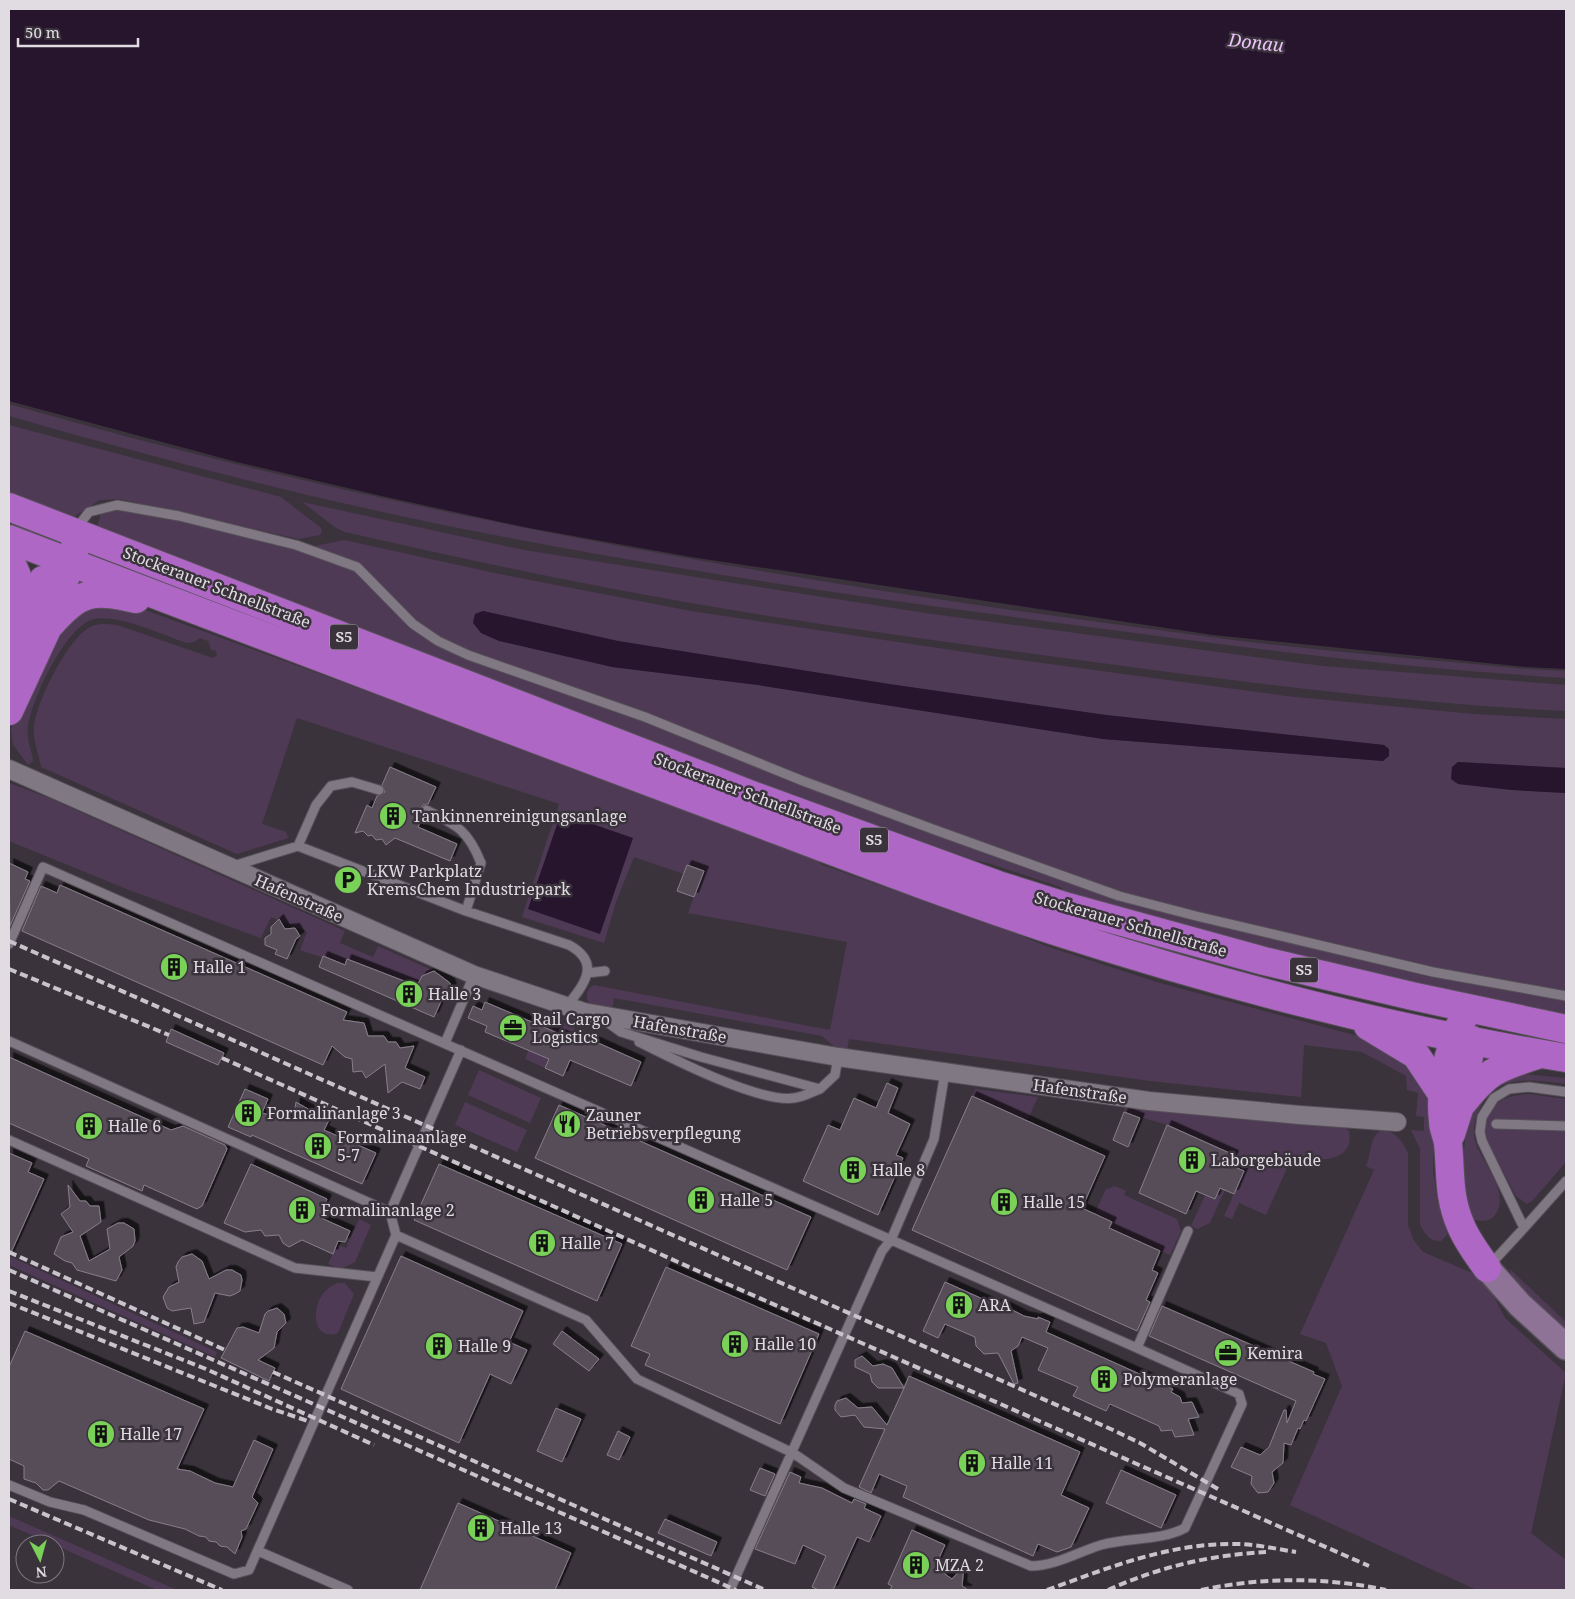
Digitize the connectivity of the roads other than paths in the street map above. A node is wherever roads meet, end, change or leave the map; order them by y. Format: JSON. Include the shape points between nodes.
{"nodes":[{"id":1,"x":9,"y":507,"type":"edge"},
{"id":2,"x":74,"y":532,"type":"junction"},
{"id":3,"x":9,"y":539,"type":"edge"},
{"id":4,"x":62,"y":559,"type":"junction"},
{"id":5,"x":9,"y":560,"type":"edge"},
{"id":6,"x":203,"y":613,"type":"junction"},
{"id":7,"x":47,"y":629,"type":"junction"},
{"id":8,"x":9,"y":641,"type":"edge"},
{"id":9,"x":9,"y":662,"type":"edge"},
{"id":10,"x":9,"y":711,"type":"edge"},
{"id":11,"x":9,"y":769,"type":"edge"},
{"id":12,"x":379,"y":790,"type":"dead end"},
{"id":13,"x":426,"y":810,"type":"dead end"},
{"id":14,"x":298,"y":846,"type":"junction"},
{"id":15,"x":228,"y":867,"type":"junction"},
{"id":16,"x":466,"y":911,"type":"junction"},
{"id":17,"x":9,"y":944,"type":"edge"},
{"id":18,"x":605,"y":971,"type":"dead end"},
{"id":19,"x":587,"y":973,"type":"junction"},
{"id":20,"x":474,"y":975,"type":"junction"},
{"id":21,"x":1566,"y":996,"type":"edge"},
{"id":22,"x":566,"y":1007,"type":"junction"},
{"id":23,"x":1470,"y":1009,"type":"junction"},
{"id":24,"x":1345,"y":1012,"type":"junction"},
{"id":25,"x":599,"y":1015,"type":"junction"},
{"id":26,"x":1566,"y":1029,"type":"edge"},
{"id":27,"x":621,"y":1032,"type":"junction"},
{"id":28,"x":1464,"y":1039,"type":"junction"},
{"id":29,"x":9,"y":1041,"type":"edge"},
{"id":30,"x":445,"y":1043,"type":"junction"},
{"id":31,"x":461,"y":1050,"type":"junction"},
{"id":32,"x":1554,"y":1056,"type":"edge"},
{"id":33,"x":838,"y":1057,"type":"junction"},
{"id":34,"x":946,"y":1072,"type":"junction"},
{"id":35,"x":820,"y":1089,"type":"junction"},
{"id":36,"x":1566,"y":1092,"type":"edge"},
{"id":37,"x":1451,"y":1100,"type":"junction"},
{"id":38,"x":1397,"y":1122,"type":"dead end"},
{"id":39,"x":1496,"y":1124,"type":"dead end"},
{"id":40,"x":1566,"y":1126,"type":"edge"},
{"id":41,"x":9,"y":1140,"type":"edge"},
{"id":42,"x":1566,"y":1181,"type":"edge"},
{"id":43,"x":390,"y":1212,"type":"junction"},
{"id":44,"x":1524,"y":1228,"type":"junction"},
{"id":45,"x":1188,"y":1231,"type":"dead end"},
{"id":46,"x":396,"y":1235,"type":"junction"},
{"id":47,"x":891,"y":1240,"type":"junction"},
{"id":48,"x":1487,"y":1268,"type":"junction"},
{"id":49,"x":378,"y":1277,"type":"junction"},
{"id":50,"x":1566,"y":1346,"type":"edge"},
{"id":51,"x":1137,"y":1348,"type":"junction"},
{"id":52,"x":793,"y":1453,"type":"junction"},
{"id":53,"x":9,"y":1485,"type":"edge"},
{"id":54,"x":258,"y":1551,"type":"junction"},
{"id":55,"x":348,"y":1590,"type":"edge"},
{"id":56,"x":730,"y":1590,"type":"edge"}],
"edges":[{"from":1,"to":2,"type":"highway","name":"Stockerauer Schnellstraße","number":"S5"},
{"from":2,"to":4,"type":"highway","via":[[62,543]]},
{"from":2,"to":21,"type":"lane","via":[[89,512],[117,505],[178,516],[296,545],[357,567],[413,624],[438,641],[468,655],[645,717],[947,835],[1119,896],[1433,972]]},
{"from":2,"to":23,"type":"highway","name":"Stockerauer Schnellstraße","number":"S5","via":[[742,791],[998,885],[1264,961]]},
{"from":3,"to":4,"type":"highway","name":"Stockerauer Schnellstraße","number":"S5"},
{"from":4,"to":6,"type":"highway","name":"Stockerauer Schnellstraße","number":"S5"},
{"from":4,"to":7,"type":"highway","via":[[47,616]]},
{"from":4,"to":9,"type":"highway"},
{"from":5,"to":8,"type":"highway","via":[[21,590],[21,603]]},
{"from":6,"to":7,"type":"highway","via":[[110,593],[96,594],[68,605]]},
{"from":6,"to":24,"type":"highway","name":"Stockerauer Schnellstraße","number":"S5","via":[[952,895],[1177,968]]},
{"from":7,"to":10,"type":"highway"},
{"from":11,"to":15,"type":"street","name":"Hafenstraße"},
{"from":12,"to":14,"type":"lane","via":[[352,782],[331,786],[316,805]]},
{"from":13,"to":16,"type":"lane","via":[[455,824],[473,842],[481,863]]},
{"from":14,"to":15,"type":"lane"},
{"from":14,"to":16,"type":"lane"},
{"from":15,"to":20,"type":"street","name":"Hafenstraße"},
{"from":16,"to":19,"type":"lane","via":[[570,945],[582,952],[587,961]]},
{"from":17,"to":30,"type":"lane","via":[[43,867]]},
{"from":18,"to":19,"type":"lane"},
{"from":19,"to":22,"type":"lane","via":[[580,990]]},
{"from":20,"to":22,"type":"street","name":"Hafenstraße"},
{"from":20,"to":30,"type":"lane"},
{"from":22,"to":25,"type":"street","name":"Hafenstraße"},
{"from":23,"to":26,"type":"highway","name":"Stockerauer Schnellstraße","number":"S5"},
{"from":23,"to":28,"type":"highway","via":[[1461,1022]]},
{"from":24,"to":28,"type":"highway","name":"Stockerauer Schnellstraße","number":"S5"},
{"from":24,"to":37,"type":"highway","via":[[1416,1055]]},
{"from":25,"to":27,"type":"lane"},
{"from":25,"to":33,"type":"street","name":"Hafenstraße"},
{"from":27,"to":35,"type":"lane"},
{"from":27,"to":35,"type":"lane","via":[[674,1059],[770,1097],[795,1098]]},
{"from":28,"to":32,"type":"highway","name":"Stockerauer Schnellstraße","number":"S5"},
{"from":28,"to":37,"type":"highway"},
{"from":29,"to":43,"type":"lane"},
{"from":30,"to":31,"type":"lane"},
{"from":31,"to":43,"type":"lane"},
{"from":31,"to":47,"type":"lane"},
{"from":32,"to":37,"type":"highway","via":[[1501,1067]]},
{"from":33,"to":34,"type":"street","name":"Hafenstraße"},
{"from":33,"to":35,"type":"lane","via":[[835,1075]]},
{"from":34,"to":38,"type":"street","name":"Hafenstraße","via":[[1149,1101]]},
{"from":34,"to":47,"type":"lane","via":[[934,1139]]},
{"from":36,"to":44,"type":"lane","via":[[1529,1087],[1509,1089],[1494,1098],[1482,1117],[1482,1141]]},
{"from":37,"to":48,"type":"highway","via":[[1448,1174],[1452,1200],[1461,1227]]},
{"from":39,"to":40,"type":"lane"},
{"from":41,"to":49,"type":"lane","via":[[295,1268]]},
{"from":42,"to":44,"type":"lane"},
{"from":43,"to":46,"type":"lane"},
{"from":44,"to":48,"type":"lane"},
{"from":45,"to":51,"type":"lane"},
{"from":46,"to":49,"type":"lane"},
{"from":46,"to":52,"type":"lane","via":[[586,1320],[637,1379]]},
{"from":47,"to":51,"type":"lane"},
{"from":47,"to":52,"type":"lane","via":[[882,1251]]},
{"from":48,"to":50,"type":"street"},
{"from":49,"to":54,"type":"lane"},
{"from":51,"to":52,"type":"lane","via":[[1239,1394],[1242,1404],[1185,1528],[1174,1534],[1103,1544],[1042,1566],[1031,1566],[844,1488]]},
{"from":52,"to":56,"type":"lane"},
{"from":53,"to":54,"type":"lane","via":[[50,1502],[84,1510],[234,1574],[249,1570]]},
{"from":54,"to":55,"type":"lane"}]}
